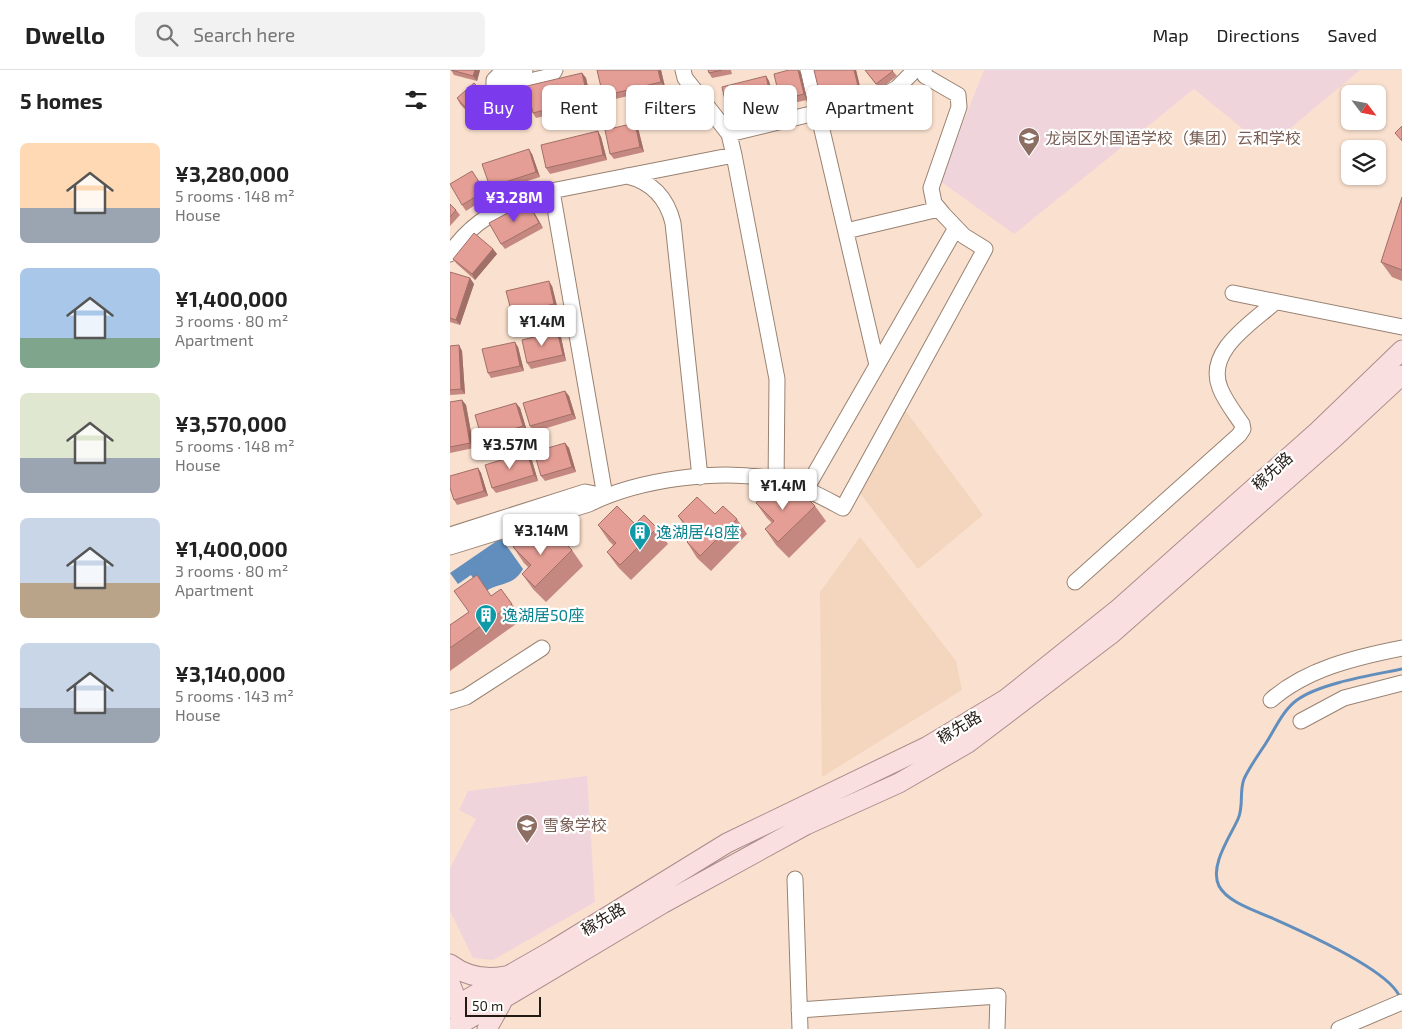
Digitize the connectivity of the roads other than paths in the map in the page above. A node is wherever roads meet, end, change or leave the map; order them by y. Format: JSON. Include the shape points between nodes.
{"nodes":[{"id":1,"x":525,"y":70,"type":"edge"},
{"id":2,"x":555,"y":70,"type":"edge"},
{"id":3,"x":683,"y":70,"type":"edge"},
{"id":4,"x":808,"y":70,"type":"edge"},
{"id":5,"x":915,"y":70,"type":"edge"},
{"id":6,"x":924,"y":70,"type":"edge"},
{"id":7,"x":811,"y":85,"type":"edge"},
{"id":8,"x":900,"y":85,"type":"edge"},
{"id":9,"x":807,"y":116,"type":"edge"},
{"id":10,"x":822,"y":130,"type":"edge"},
{"id":11,"x":729,"y":134,"type":"junction"},
{"id":12,"x":734,"y":155,"type":"junction"},
{"id":13,"x":627,"y":176,"type":"junction"},
{"id":14,"x":552,"y":191,"type":"junction"},
{"id":15,"x":939,"y":209,"type":"junction"},
{"id":16,"x":956,"y":228,"type":"junction"},
{"id":17,"x":846,"y":232,"type":"junction"},
{"id":18,"x":450,"y":254,"type":"edge"},
{"id":19,"x":1233,"y":293,"type":"dead end"},
{"id":20,"x":1274,"y":303,"type":"junction"},
{"id":21,"x":1402,"y":327,"type":"edge"},
{"id":22,"x":1402,"y":350,"type":"edge"},
{"id":23,"x":877,"y":365,"type":"junction"},
{"id":24,"x":1402,"y":375,"type":"edge"},
{"id":25,"x":700,"y":477,"type":"junction"},
{"id":26,"x":776,"y":485,"type":"junction"},
{"id":27,"x":806,"y":488,"type":"junction"},
{"id":28,"x":605,"y":496,"type":"junction"},
{"id":29,"x":452,"y":537,"type":"edge"},
{"id":30,"x":1075,"y":582,"type":"dead end"},
{"id":31,"x":542,"y":648,"type":"dead end"},
{"id":32,"x":1402,"y":648,"type":"edge"},
{"id":33,"x":1402,"y":683,"type":"edge"},
{"id":34,"x":1271,"y":700,"type":"dead end"},
{"id":35,"x":450,"y":702,"type":"edge"},
{"id":36,"x":1301,"y":721,"type":"dead end"},
{"id":37,"x":795,"y":879,"type":"dead end"},
{"id":38,"x":450,"y":964,"type":"edge"},
{"id":39,"x":509,"y":975,"type":"junction"},
{"id":40,"x":450,"y":982,"type":"edge"},
{"id":41,"x":509,"y":995,"type":"junction"},
{"id":42,"x":1398,"y":1004,"type":"edge"},
{"id":43,"x":800,"y":1010,"type":"junction"},
{"id":44,"x":459,"y":1019,"type":"edge"},
{"id":45,"x":487,"y":1029,"type":"edge"},
{"id":46,"x":800,"y":1029,"type":"edge"},
{"id":47,"x":997,"y":1029,"type":"edge"},
{"id":48,"x":1339,"y":1029,"type":"edge"}],
"edges":[{"from":1,"to":2,"type":"street","via":[[498,76],[494,85],[501,88],[551,76]]},
{"from":3,"to":11,"type":"street","via":[[685,78]]},
{"from":4,"to":7,"type":"street"},
{"from":5,"to":8,"type":"street"},
{"from":6,"to":15,"type":"street","via":[[925,76],[958,95],[959,108],[931,188]]},
{"from":9,"to":11,"type":"street"},
{"from":10,"to":17,"type":"street"},
{"from":11,"to":12,"type":"street"},
{"from":12,"to":13,"type":"street"},
{"from":12,"to":26,"type":"street","via":[[777,380]]},
{"from":13,"to":14,"type":"street"},
{"from":13,"to":25,"type":"street","via":[[658,192],[673,222]]},
{"from":14,"to":18,"type":"street","via":[[516,200],[493,212],[472,228]]},
{"from":14,"to":28,"type":"street"},
{"from":15,"to":16,"type":"street"},
{"from":15,"to":17,"type":"street"},
{"from":16,"to":23,"type":"street"},
{"from":16,"to":27,"type":"street","via":[[984,249],[843,508]]},
{"from":17,"to":23,"type":"street"},
{"from":19,"to":20,"type":"street"},
{"from":20,"to":21,"type":"street"},
{"from":20,"to":30,"type":"street","via":[[1225,348],[1218,365],[1219,386],[1242,424],[1239,435]]},
{"from":22,"to":39,"type":"main road","name":"稼先路","via":[[1318,431],[1117,610],[1006,699],[928,746],[727,843]]},
{"from":23,"to":27,"type":"street"},
{"from":24,"to":41,"type":"main road","name":"稼先路","via":[[1110,635],[968,743],[899,782],[806,825],[662,904]]},
{"from":25,"to":26,"type":"street","via":[[738,476]]},
{"from":25,"to":28,"type":"street","via":[[661,482]]},
{"from":26,"to":27,"type":"street"},
{"from":28,"to":29,"type":"street","via":[[585,492]]},
{"from":31,"to":35,"type":"street","via":[[466,697]]},
{"from":32,"to":34,"type":"street","via":[[1322,669],[1287,686]]},
{"from":33,"to":36,"type":"street","via":[[1344,698]]},
{"from":37,"to":43,"type":"street"},
{"from":38,"to":39,"type":"main road","via":[[481,977]]},
{"from":39,"to":44,"type":"main road","name":"稼先路"},
{"from":40,"to":44,"type":"main road"},
{"from":41,"to":44,"type":"main road","name":"稼先路"},
{"from":41,"to":45,"type":"main road","via":[[496,1010]]},
{"from":42,"to":48,"type":"street"},
{"from":43,"to":46,"type":"street"},
{"from":43,"to":47,"type":"street","via":[[998,996]]}]}
